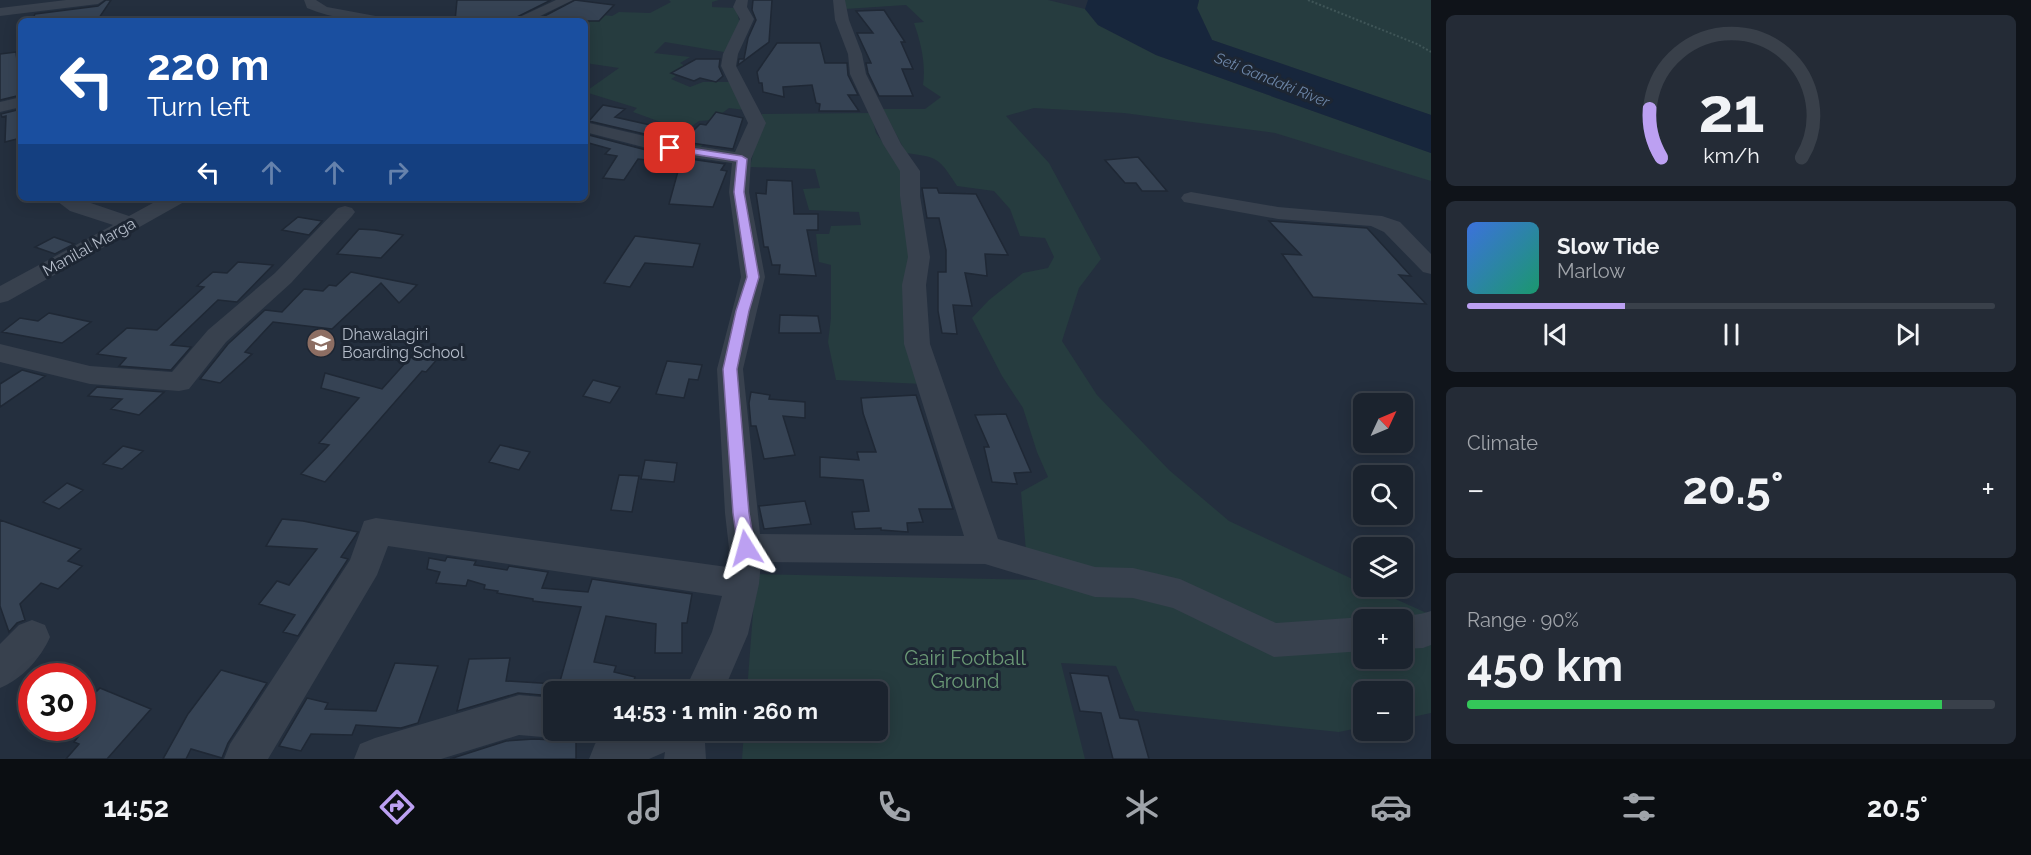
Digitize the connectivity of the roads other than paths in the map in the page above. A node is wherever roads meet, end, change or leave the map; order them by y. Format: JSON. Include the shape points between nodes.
{"nodes":[{"id":1,"x":98,"y":0,"type":"edge"},
{"id":2,"x":310,"y":0,"type":"edge"},
{"id":3,"x":567,"y":0,"type":"edge"},
{"id":4,"x":742,"y":0,"type":"edge"},
{"id":5,"x":839,"y":0,"type":"edge"},
{"id":6,"x":0,"y":12,"type":"edge"},
{"id":7,"x":365,"y":18,"type":"edge"},
{"id":8,"x":525,"y":18,"type":"edge"},
{"id":9,"x":18,"y":103,"type":"edge"},
{"id":10,"x":0,"y":107,"type":"edge"},
{"id":11,"x":588,"y":128,"type":"edge"},
{"id":12,"x":742,"y":159,"type":"junction"},
{"id":13,"x":1191,"y":198,"type":"dead end"},
{"id":14,"x":67,"y":201,"type":"edge"},
{"id":15,"x":172,"y":201,"type":"edge"},
{"id":16,"x":345,"y":212,"type":"dead end"},
{"id":17,"x":127,"y":226,"type":"junction"},
{"id":18,"x":1431,"y":267,"type":"edge"},
{"id":19,"x":0,"y":296,"type":"edge"},
{"id":20,"x":0,"y":353,"type":"edge"},
{"id":21,"x":746,"y":548,"type":"junction"},
{"id":22,"x":985,"y":550,"type":"junction"},
{"id":23,"x":742,"y":584,"type":"junction"},
{"id":24,"x":1431,"y":628,"type":"edge"},
{"id":25,"x":1413,"y":631,"type":"edge"},
{"id":26,"x":1353,"y":635,"type":"edge"},
{"id":27,"x":32,"y":637,"type":"dead end"},
{"id":28,"x":0,"y":670,"type":"edge"},
{"id":29,"x":708,"y":681,"type":"edge"},
{"id":30,"x":543,"y":717,"type":"edge"},
{"id":31,"x":640,"y":741,"type":"edge"},
{"id":32,"x":684,"y":741,"type":"edge"},
{"id":33,"x":246,"y":759,"type":"edge"},
{"id":34,"x":375,"y":759,"type":"edge"},
{"id":35,"x":610,"y":759,"type":"edge"},
{"id":36,"x":685,"y":759,"type":"edge"}],
"edges":[{"from":1,"to":6,"type":"street"},
{"from":2,"to":7,"type":"street","via":[[324,10]]},
{"from":3,"to":8,"type":"street"},
{"from":4,"to":12,"type":"street","via":[[740,7],[747,19],[728,60],[729,69],[749,100],[757,123]]},
{"from":5,"to":22,"type":"street","via":[[858,74],[892,144],[910,171],[919,257],[914,285],[916,344]]},
{"from":9,"to":10,"type":"street"},
{"from":11,"to":12,"type":"street","via":[[670,148]]},
{"from":12,"to":21,"type":"street","via":[[739,192],[753,277],[730,369]]},
{"from":13,"to":18,"type":"street","via":[[1278,213],[1375,220],[1392,227]]},
{"from":14,"to":17,"type":"street"},
{"from":15,"to":17,"type":"street","name":"Manilal Marga"},
{"from":16,"to":20,"type":"street","via":[[283,278],[218,336],[179,382],[90,375]]},
{"from":17,"to":19,"type":"street","name":"Manilal Marga"},
{"from":21,"to":22,"type":"street"},
{"from":21,"to":23,"type":"street"},
{"from":22,"to":26,"type":"street","via":[[1095,582],[1133,583],[1180,594],[1274,640]]},
{"from":23,"to":29,"type":"street","via":[[730,634]]},
{"from":23,"to":33,"type":"street","via":[[376,531],[365,565]]},
{"from":24,"to":25,"type":"street"},
{"from":27,"to":28,"type":"street"},
{"from":30,"to":34,"type":"street","via":[[519,715]]},
{"from":31,"to":35,"type":"street","via":[[618,746]]},
{"from":32,"to":36,"type":"street"}]}
